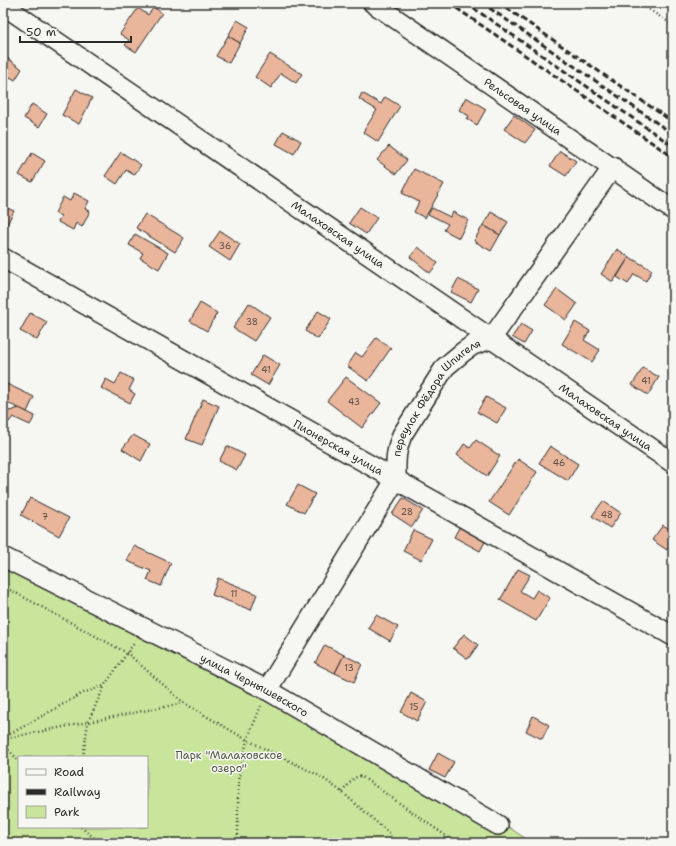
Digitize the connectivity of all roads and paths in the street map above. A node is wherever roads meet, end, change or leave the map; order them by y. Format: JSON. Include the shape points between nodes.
{"nodes":[{"id":1,"x":373,"y":3,"type":"edge"},
{"id":2,"x":639,"y":3,"type":"edge"},
{"id":3,"x":3,"y":5,"type":"edge"},
{"id":4,"x":673,"y":25,"type":"edge"},
{"id":5,"x":613,"y":167,"type":"junction"},
{"id":6,"x":673,"y":210,"type":"edge"},
{"id":7,"x":4,"y":259,"type":"edge"},
{"id":8,"x":491,"y":339,"type":"junction"},
{"id":9,"x":673,"y":463,"type":"edge"},
{"id":10,"x":396,"y":480,"type":"junction"},
{"id":11,"x":3,"y":557,"type":"edge"},
{"id":12,"x":3,"y":586,"type":"edge"},
{"id":13,"x":144,"y":628,"type":"junction"},
{"id":14,"x":673,"y":636,"type":"edge"},
{"id":15,"x":127,"y":653,"type":"junction"},
{"id":16,"x":104,"y":686,"type":"junction"},
{"id":17,"x":267,"y":690,"type":"junction"},
{"id":18,"x":184,"y":703,"type":"junction"},
{"id":19,"x":88,"y":722,"type":"junction"},
{"id":20,"x":3,"y":738,"type":"edge"},
{"id":21,"x":247,"y":740,"type":"junction"},
{"id":22,"x":3,"y":744,"type":"edge"},
{"id":23,"x":83,"y":756,"type":"edge"},
{"id":24,"x":18,"y":761,"type":"edge"},
{"id":25,"x":342,"y":792,"type":"junction"},
{"id":26,"x":498,"y":825,"type":"dead end"},
{"id":27,"x":82,"y":828,"type":"edge"},
{"id":28,"x":100,"y":843,"type":"edge"},
{"id":29,"x":238,"y":843,"type":"edge"},
{"id":30,"x":393,"y":843,"type":"edge"},
{"id":31,"x":456,"y":843,"type":"edge"}],
"edges":[{"from":1,"to":5,"type":"street","name":"Рельсовая улица"},
{"from":2,"to":4,"type":"path"},
{"from":3,"to":8,"type":"street","name":"Малаховская улица"},
{"from":5,"to":6,"type":"street","name":"Рельсовая улица"},
{"from":5,"to":8,"type":"street","name":"переулок Фёдора Шпигеля"},
{"from":7,"to":10,"type":"street","name":"Пионерская улица"},
{"from":8,"to":9,"type":"street","name":"Малаховская улица"},
{"from":8,"to":10,"type":"street","name":"переулок Фёдора Шпигеля","via":[[473,345],[445,367],[402,435],[395,459]]},
{"from":10,"to":14,"type":"street","name":"Пионерская улица"},
{"from":10,"to":17,"type":"street"},
{"from":11,"to":13,"type":"street","name":"улица Чернышевского"},
{"from":12,"to":15,"type":"path"},
{"from":13,"to":15,"type":"path"},
{"from":13,"to":17,"type":"street","name":"улица Чернышевского"},
{"from":15,"to":16,"type":"path"},
{"from":15,"to":18,"type":"path"},
{"from":16,"to":19,"type":"path"},
{"from":16,"to":20,"type":"path","via":[[83,693]]},
{"from":17,"to":21,"type":"path"},
{"from":17,"to":26,"type":"street","name":"улица Чернышевского"},
{"from":18,"to":19,"type":"path"},
{"from":18,"to":21,"type":"path"},
{"from":19,"to":20,"type":"path"},
{"from":19,"to":23,"type":"path"},
{"from":21,"to":25,"type":"path","via":[[320,776]]},
{"from":21,"to":29,"type":"path","via":[[238,781]]},
{"from":22,"to":24,"type":"path"},
{"from":25,"to":30,"type":"path","via":[[389,833]]},
{"from":25,"to":31,"type":"path","via":[[354,778],[361,776]]},
{"from":27,"to":28,"type":"path"}]}
